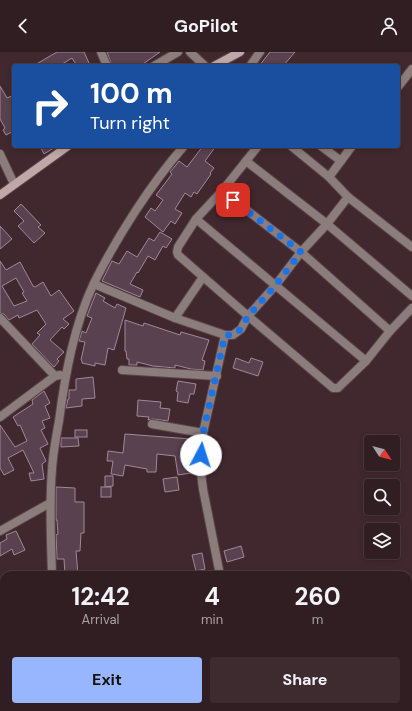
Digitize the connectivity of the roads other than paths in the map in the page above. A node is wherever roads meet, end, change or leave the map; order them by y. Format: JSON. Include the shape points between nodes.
{"nodes":[{"id":1,"x":101,"y":52,"type":"edge"},
{"id":2,"x":178,"y":52,"type":"edge"},
{"id":3,"x":190,"y":52,"type":"edge"},
{"id":4,"x":240,"y":52,"type":"edge"},
{"id":5,"x":260,"y":52,"type":"edge"},
{"id":6,"x":106,"y":64,"type":"edge"},
{"id":7,"x":157,"y":64,"type":"edge"},
{"id":8,"x":203,"y":64,"type":"edge"},
{"id":9,"x":218,"y":64,"type":"edge"},
{"id":10,"x":251,"y":64,"type":"edge"},
{"id":11,"x":412,"y":68,"type":"edge"},
{"id":12,"x":400,"y":84,"type":"edge"},
{"id":13,"x":65,"y":148,"type":"edge"},
{"id":14,"x":182,"y":148,"type":"edge"},
{"id":15,"x":256,"y":148,"type":"edge"},
{"id":16,"x":293,"y":148,"type":"edge"},
{"id":17,"x":323,"y":148,"type":"edge"},
{"id":18,"x":351,"y":148,"type":"edge"},
{"id":19,"x":0,"y":154,"type":"edge"},
{"id":20,"x":246,"y":160,"type":"junction"},
{"id":21,"x":341,"y":161,"type":"junction"},
{"id":22,"x":329,"y":177,"type":"junction"},
{"id":23,"x":14,"y":184,"type":"junction"},
{"id":24,"x":222,"y":191,"type":"junction"},
{"id":25,"x":0,"y":195,"type":"edge"},
{"id":26,"x":348,"y":197,"type":"junction"},
{"id":27,"x":196,"y":219,"type":"junction"},
{"id":28,"x":327,"y":224,"type":"junction"},
{"id":29,"x":412,"y":247,"type":"edge"},
{"id":30,"x":301,"y":252,"type":"junction"},
{"id":31,"x":203,"y":277,"type":"junction"},
{"id":32,"x":94,"y":284,"type":"junction"},
{"id":33,"x":275,"y":286,"type":"junction"},
{"id":34,"x":412,"y":296,"type":"edge"},
{"id":35,"x":412,"y":308,"type":"edge"},
{"id":36,"x":248,"y":316,"type":"junction"},
{"id":37,"x":409,"y":317,"type":"edge"},
{"id":38,"x":0,"y":318,"type":"edge"},
{"id":39,"x":175,"y":318,"type":"junction"},
{"id":40,"x":390,"y":331,"type":"junction"},
{"id":41,"x":225,"y":335,"type":"junction"},
{"id":42,"x":366,"y":361,"type":"junction"},
{"id":43,"x":122,"y":370,"type":"dead end"},
{"id":44,"x":65,"y":374,"type":"junction"},
{"id":45,"x":55,"y":376,"type":"junction"},
{"id":46,"x":217,"y":376,"type":"junction"},
{"id":47,"x":0,"y":417,"type":"edge"},
{"id":48,"x":152,"y":424,"type":"dead end"},
{"id":49,"x":203,"y":433,"type":"junction"},
{"id":50,"x":50,"y":503,"type":"junction"},
{"id":51,"x":0,"y":531,"type":"edge"},
{"id":52,"x":52,"y":571,"type":"edge"},
{"id":53,"x":219,"y":571,"type":"edge"}],
"edges":[{"from":1,"to":6,"type":"street"},
{"from":2,"to":7,"type":"street"},
{"from":3,"to":8,"type":"street"},
{"from":4,"to":9,"type":"street"},
{"from":5,"to":10,"type":"street"},
{"from":11,"to":12,"type":"street"},
{"from":13,"to":23,"type":"street"},
{"from":14,"to":32,"type":"street","via":[[144,198],[112,249]]},
{"from":15,"to":20,"type":"street"},
{"from":16,"to":22,"type":"street"},
{"from":17,"to":21,"type":"street"},
{"from":18,"to":21,"type":"street"},
{"from":19,"to":23,"type":"street"},
{"from":20,"to":24,"type":"street"},
{"from":20,"to":28,"type":"street"},
{"from":21,"to":22,"type":"street"},
{"from":22,"to":26,"type":"street"},
{"from":23,"to":25,"type":"street"},
{"from":24,"to":27,"type":"street"},
{"from":24,"to":30,"type":"street"},
{"from":26,"to":28,"type":"street"},
{"from":26,"to":29,"type":"street"},
{"from":27,"to":31,"type":"street","via":[[177,252]]},
{"from":27,"to":33,"type":"street"},
{"from":28,"to":30,"type":"street"},
{"from":28,"to":34,"type":"street"},
{"from":30,"to":33,"type":"street"},
{"from":30,"to":40,"type":"street"},
{"from":31,"to":36,"type":"street"},
{"from":31,"to":39,"type":"street"},
{"from":32,"to":39,"type":"street"},
{"from":32,"to":44,"type":"street","via":[[81,317]]},
{"from":33,"to":36,"type":"street"},
{"from":33,"to":42,"type":"street"},
{"from":35,"to":37,"type":"street"},
{"from":36,"to":41,"type":"street","via":[[241,329],[233,335]]},
{"from":36,"to":42,"type":"street","via":[[333,388],[338,388]]},
{"from":37,"to":40,"type":"street"},
{"from":38,"to":45,"type":"street"},
{"from":39,"to":41,"type":"street"},
{"from":40,"to":42,"type":"street"},
{"from":41,"to":46,"type":"street"},
{"from":43,"to":46,"type":"street"},
{"from":44,"to":45,"type":"street"},
{"from":44,"to":50,"type":"street","via":[[52,468]]},
{"from":45,"to":47,"type":"street"},
{"from":46,"to":49,"type":"street"},
{"from":48,"to":49,"type":"street"},
{"from":49,"to":53,"type":"street","via":[[200,465]]},
{"from":50,"to":51,"type":"street"},
{"from":50,"to":52,"type":"street"}]}
